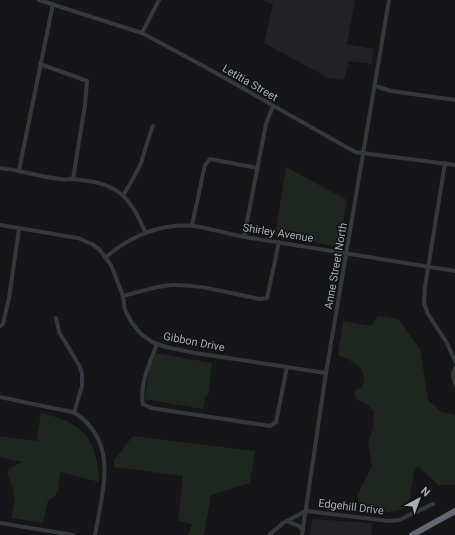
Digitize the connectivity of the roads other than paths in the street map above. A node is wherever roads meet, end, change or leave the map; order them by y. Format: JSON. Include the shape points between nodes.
{"nodes":[{"id":1,"x":39,"y":0,"type":"edge"},
{"id":2,"x":159,"y":0,"type":"edge"},
{"id":3,"x":389,"y":0,"type":"edge"},
{"id":4,"x":53,"y":4,"type":"junction"},
{"id":5,"x":142,"y":33,"type":"junction"},
{"id":6,"x":40,"y":64,"type":"junction"},
{"id":7,"x":375,"y":86,"type":"junction"},
{"id":8,"x":455,"y":100,"type":"edge"},
{"id":9,"x":273,"y":106,"type":"junction"},
{"id":10,"x":153,"y":126,"type":"dead end"},
{"id":11,"x":364,"y":153,"type":"junction"},
{"id":12,"x":445,"y":163,"type":"junction"},
{"id":13,"x":455,"y":164,"type":"edge"},
{"id":14,"x":0,"y":168,"type":"edge"},
{"id":15,"x":258,"y":168,"type":"junction"},
{"id":16,"x":19,"y":170,"type":"junction"},
{"id":17,"x":73,"y":179,"type":"junction"},
{"id":18,"x":124,"y":194,"type":"junction"},
{"id":19,"x":0,"y":225,"type":"edge"},
{"id":20,"x":192,"y":225,"type":"junction"},
{"id":21,"x":19,"y":229,"type":"junction"},
{"id":22,"x":145,"y":232,"type":"junction"},
{"id":23,"x":244,"y":237,"type":"junction"},
{"id":24,"x":279,"y":242,"type":"junction"},
{"id":25,"x":347,"y":254,"type":"junction"},
{"id":26,"x":106,"y":258,"type":"junction"},
{"id":27,"x":429,"y":267,"type":"junction"},
{"id":28,"x":455,"y":271,"type":"edge"},
{"id":29,"x":123,"y":296,"type":"junction"},
{"id":30,"x":56,"y":318,"type":"dead end"},
{"id":31,"x":0,"y":326,"type":"edge"},
{"id":32,"x":157,"y":344,"type":"junction"},
{"id":33,"x":455,"y":361,"type":"edge"},
{"id":34,"x":287,"y":367,"type":"junction"},
{"id":35,"x":455,"y":368,"type":"edge"},
{"id":36,"x":326,"y":373,"type":"junction"},
{"id":37,"x":455,"y":385,"type":"edge"},
{"id":38,"x":0,"y":397,"type":"edge"},
{"id":39,"x":74,"y":413,"type":"junction"},
{"id":40,"x":434,"y":504,"type":"dead end"},
{"id":41,"x":306,"y":511,"type":"junction"},
{"id":42,"x":455,"y":511,"type":"edge"},
{"id":43,"x":286,"y":521,"type":"junction"},
{"id":44,"x":0,"y":523,"type":"edge"},
{"id":45,"x":303,"y":533,"type":"edge"},
{"id":46,"x":73,"y":535,"type":"edge"},
{"id":47,"x":95,"y":535,"type":"edge"},
{"id":48,"x":269,"y":535,"type":"edge"},
{"id":49,"x":412,"y":535,"type":"edge"}],
"edges":[{"from":1,"to":4,"type":"street","name":"Letitia Street"},
{"from":2,"to":5,"type":"street"},
{"from":3,"to":7,"type":"street","name":"Anne Street North"},
{"from":4,"to":5,"type":"street","name":"Letitia Street"},
{"from":4,"to":6,"type":"street"},
{"from":5,"to":9,"type":"street","name":"Letitia Street"},
{"from":6,"to":16,"type":"street"},
{"from":6,"to":17,"type":"street","via":[[87,81]]},
{"from":7,"to":8,"type":"street","via":[[391,91]]},
{"from":7,"to":11,"type":"street","name":"Anne Street North"},
{"from":9,"to":11,"type":"street","name":"Letitia Street","via":[[355,152]]},
{"from":9,"to":15,"type":"street","via":[[266,124]]},
{"from":10,"to":18,"type":"street","via":[[145,142],[137,171]]},
{"from":11,"to":12,"type":"street","name":"Letitia Street"},
{"from":11,"to":25,"type":"street","name":"Anne Street North"},
{"from":12,"to":13,"type":"street","name":"Letitia Street"},
{"from":12,"to":27,"type":"street"},
{"from":14,"to":16,"type":"street"},
{"from":15,"to":20,"type":"street","via":[[210,159],[205,165]]},
{"from":15,"to":23,"type":"street"},
{"from":16,"to":17,"type":"street","via":[[60,180]]},
{"from":17,"to":18,"type":"street","via":[[113,188]]},
{"from":18,"to":22,"type":"street"},
{"from":19,"to":21,"type":"street","name":"Gibbon Drive"},
{"from":20,"to":22,"type":"street","name":"Shirley Avenue"},
{"from":20,"to":23,"type":"street","name":"Shirley Avenue"},
{"from":21,"to":26,"type":"street","name":"Gibbon Drive","via":[[78,238],[92,244]]},
{"from":21,"to":31,"type":"street","via":[[9,298],[3,324]]},
{"from":22,"to":26,"type":"street","name":"Shirley Avenue","via":[[131,238]]},
{"from":23,"to":24,"type":"street","name":"Shirley Avenue"},
{"from":24,"to":25,"type":"street","name":"Shirley Avenue"},
{"from":24,"to":29,"type":"street","via":[[267,298],[173,285]]},
{"from":25,"to":27,"type":"street","name":"Shirley Avenue"},
{"from":25,"to":36,"type":"street","name":"Anne Street North"},
{"from":26,"to":29,"type":"street","name":"Gibbon Drive"},
{"from":27,"to":28,"type":"street","name":"Shirley Avenue"},
{"from":27,"to":33,"type":"street","via":[[424,303]]},
{"from":29,"to":32,"type":"street","name":"Gibbon Drive","via":[[125,310],[132,323],[141,334]]},
{"from":30,"to":39,"type":"street","via":[[59,332],[82,374],[82,386]]},
{"from":32,"to":34,"type":"street","name":"Gibbon Drive","via":[[195,353]]},
{"from":32,"to":34,"type":"street","via":[[141,396],[143,404],[159,409],[270,426],[276,422]]},
{"from":34,"to":36,"type":"street","name":"Gibbon Drive"},
{"from":35,"to":37,"type":"street"},
{"from":36,"to":41,"type":"street","name":"Anne Street North"},
{"from":38,"to":39,"type":"street"},
{"from":39,"to":47,"type":"street","via":[[90,428],[102,447],[105,459],[104,488]]},
{"from":40,"to":41,"type":"street","name":"Edgehill Drive","via":[[399,520],[389,521]]},
{"from":41,"to":43,"type":"street","name":"Edgehill Drive"},
{"from":41,"to":45,"type":"street","name":"Anne Street North"},
{"from":42,"to":49,"type":"highway"},
{"from":43,"to":45,"type":"street","via":[[299,526]]},
{"from":43,"to":48,"type":"street","name":"Edgehill Drive"},
{"from":44,"to":46,"type":"street"}]}
